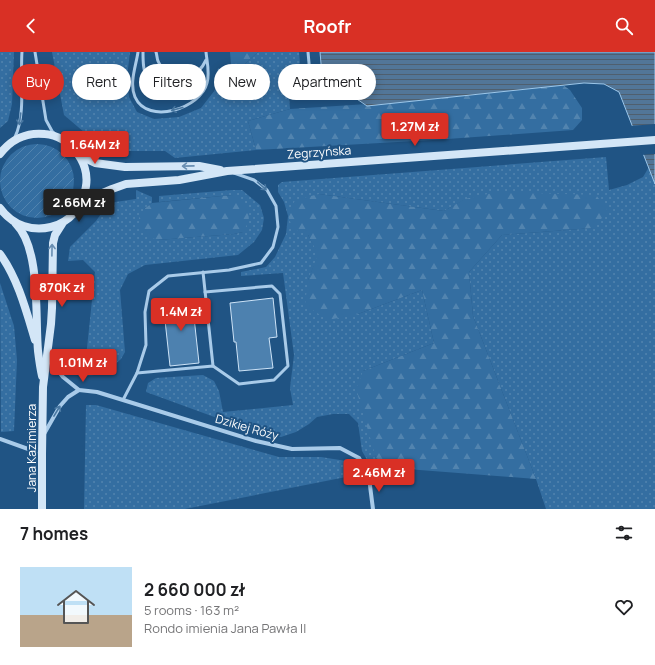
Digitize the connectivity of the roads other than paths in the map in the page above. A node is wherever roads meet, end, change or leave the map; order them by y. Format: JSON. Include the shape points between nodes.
{"nodes":[{"id":1,"x":22,"y":52,"type":"edge"},
{"id":2,"x":35,"y":52,"type":"edge"},
{"id":3,"x":138,"y":52,"type":"edge"},
{"id":4,"x":143,"y":52,"type":"edge"},
{"id":5,"x":156,"y":52,"type":"edge"},
{"id":6,"x":206,"y":52,"type":"edge"},
{"id":7,"x":308,"y":52,"type":"edge"},
{"id":8,"x":207,"y":58,"type":"junction"},
{"id":9,"x":144,"y":64,"type":"edge"},
{"id":10,"x":309,"y":64,"type":"edge"},
{"id":11,"x":206,"y":86,"type":"edge"},
{"id":12,"x":195,"y":100,"type":"edge"},
{"id":13,"x":62,"y":139,"type":"junction"},
{"id":14,"x":655,"y":140,"type":"edge"},
{"id":15,"x":13,"y":141,"type":"junction"},
{"id":16,"x":0,"y":154,"type":"edge"},
{"id":17,"x":80,"y":156,"type":"junction"},
{"id":18,"x":227,"y":171,"type":"junction"},
{"id":19,"x":80,"y":206,"type":"junction"},
{"id":20,"x":0,"y":208,"type":"edge"},
{"id":21,"x":14,"y":222,"type":"junction"},
{"id":22,"x":62,"y":224,"type":"junction"},
{"id":23,"x":0,"y":254,"type":"edge"},
{"id":24,"x":203,"y":272,"type":"junction"},
{"id":25,"x":205,"y":292,"type":"junction"},
{"id":26,"x":38,"y":351,"type":"junction"},
{"id":27,"x":47,"y":356,"type":"junction"},
{"id":28,"x":213,"y":366,"type":"junction"},
{"id":29,"x":137,"y":373,"type":"junction"},
{"id":30,"x":43,"y":387,"type":"junction"},
{"id":31,"x":79,"y":390,"type":"junction"},
{"id":32,"x":123,"y":400,"type":"junction"},
{"id":33,"x":42,"y":438,"type":"junction"},
{"id":34,"x":0,"y":440,"type":"edge"},
{"id":35,"x":42,"y":454,"type":"junction"},
{"id":36,"x":42,"y":509,"type":"edge"},
{"id":37,"x":374,"y":509,"type":"edge"}],
"edges":[{"from":1,"to":15,"type":"lane","one_way":true,"via":[[22,105],[20,122]]},
{"from":2,"to":13,"type":"lane","via":[[46,120],[52,131]]},
{"from":12,"to":3,"type":"lane","one_way":true,"via":[[183,107],[157,112],[140,105],[133,82]]},
{"from":4,"to":9,"type":"lane"},
{"from":5,"to":8,"type":"lane","via":[[158,62],[164,70],[180,78],[197,73]]},
{"from":6,"to":8,"type":"lane"},
{"from":7,"to":10,"type":"lane"},
{"from":8,"to":11,"type":"lane","via":[[209,76]]},
{"from":13,"to":15,"type":"main road","via":[[37,133]]},
{"from":13,"to":17,"type":"main road"},
{"from":14,"to":18,"type":"main road","name":"Zegrzyńska"},
{"from":15,"to":16,"type":"main road"},
{"from":18,"to":17,"type":"main road","name":"Zegrzyńska","one_way":true,"via":[[199,166],[125,167],[95,163]]},
{"from":17,"to":19,"type":"main road","via":[[87,181]]},
{"from":18,"to":19,"type":"main road","name":"Zegrzyńska","via":[[179,180],[126,184],[112,188]]},
{"from":18,"to":24,"type":"lane","one_way":true,"via":[[254,180],[266,190],[276,206],[278,227],[273,247],[261,263],[229,270]]},
{"from":19,"to":22,"type":"main road"},
{"from":20,"to":21,"type":"main road","name":"Jana Kazimierza"},
{"from":21,"to":22,"type":"main road","via":[[36,229]]},
{"from":21,"to":26,"type":"main road","name":"Jana Kazimierza","via":[[27,241],[32,262]]},
{"from":27,"to":22,"type":"main road","name":"Jana Kazimierza","one_way":true,"via":[[52,308],[53,243],[55,234]]},
{"from":23,"to":26,"type":"main road","via":[[15,280]]},
{"from":24,"to":25,"type":"lane"},
{"from":24,"to":29,"type":"lane","via":[[168,276],[149,291],[145,312],[146,345]]},
{"from":25,"to":28,"type":"lane"},
{"from":25,"to":28,"type":"lane","via":[[272,286],[280,294],[288,366],[274,380],[239,384]]},
{"from":26,"to":30,"type":"main road","name":"Jana Kazimierza"},
{"from":27,"to":30,"type":"main road","name":"Jana Kazimierza"},
{"from":27,"to":31,"type":"street","via":[[63,377]]},
{"from":28,"to":29,"type":"lane"},
{"from":29,"to":32,"type":"lane"},
{"from":30,"to":33,"type":"main road","name":"Jana Kazimierza"},
{"from":31,"to":32,"type":"street","name":"Dzikiej Róży","via":[[97,392]]},
{"from":33,"to":31,"type":"street","one_way":true,"via":[[60,406]]},
{"from":32,"to":37,"type":"street","name":"Dzikiej Róży","via":[[292,449],[340,448],[359,458],[369,478]]},
{"from":33,"to":35,"type":"main road","name":"Jana Kazimierza"},
{"from":34,"to":35,"type":"street"},
{"from":35,"to":36,"type":"main road","name":"Jana Kazimierza"}]}
